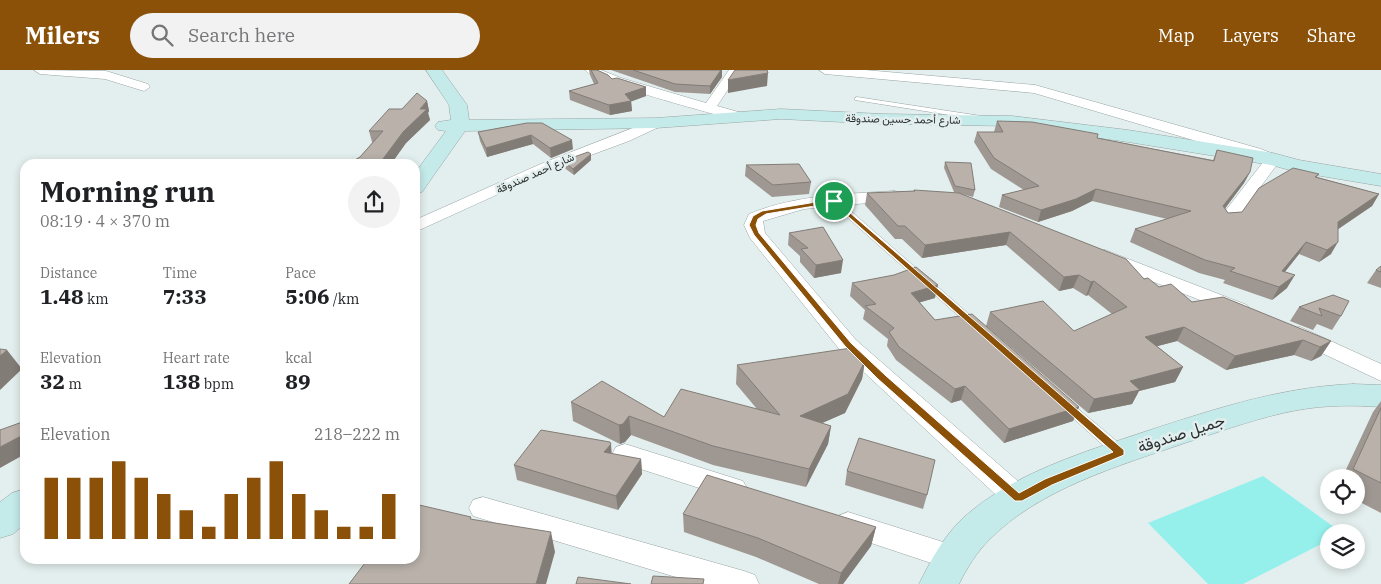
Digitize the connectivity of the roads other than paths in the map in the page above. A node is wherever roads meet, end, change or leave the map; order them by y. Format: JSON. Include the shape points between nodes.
{"nodes":[{"id":1,"x":40,"y":70,"type":"edge"},
{"id":2,"x":591,"y":70,"type":"edge"},
{"id":3,"x":735,"y":70,"type":"edge"},
{"id":4,"x":825,"y":70,"type":"edge"},
{"id":5,"x":435,"y":71,"type":"edge"},
{"id":6,"x":144,"y":87,"type":"dead end"},
{"id":7,"x":857,"y":99,"type":"dead end"},
{"id":8,"x":708,"y":108,"type":"junction"},
{"id":9,"x":736,"y":116,"type":"junction"},
{"id":10,"x":990,"y":120,"type":"junction"},
{"id":11,"x":656,"y":123,"type":"junction"},
{"id":12,"x":451,"y":126,"type":"junction"},
{"id":13,"x":1274,"y":159,"type":"junction"},
{"id":14,"x":1381,"y":173,"type":"edge"},
{"id":15,"x":420,"y":179,"type":"edge"},
{"id":16,"x":1381,"y":180,"type":"edge"},
{"id":17,"x":912,"y":194,"type":"edge"},
{"id":18,"x":834,"y":201,"type":"junction"},
{"id":19,"x":1228,"y":220,"type":"edge"},
{"id":20,"x":420,"y":225,"type":"edge"},
{"id":21,"x":1090,"y":250,"type":"edge"},
{"id":22,"x":1260,"y":318,"type":"edge"},
{"id":23,"x":1286,"y":328,"type":"edge"},
{"id":24,"x":981,"y":330,"type":"edge"},
{"id":25,"x":1381,"y":374,"type":"edge"},
{"id":26,"x":1055,"y":395,"type":"edge"},
{"id":27,"x":1381,"y":396,"type":"edge"},
{"id":28,"x":1121,"y":453,"type":"junction"},
{"id":29,"x":625,"y":454,"type":"edge"},
{"id":30,"x":756,"y":496,"type":"edge"},
{"id":31,"x":20,"y":498,"type":"edge"},
{"id":32,"x":1018,"y":498,"type":"junction"},
{"id":33,"x":20,"y":507,"type":"edge"},
{"id":34,"x":483,"y":508,"type":"dead end"},
{"id":35,"x":0,"y":510,"type":"edge"},
{"id":36,"x":822,"y":516,"type":"edge"},
{"id":37,"x":0,"y":523,"type":"edge"},
{"id":38,"x":946,"y":571,"type":"edge"},
{"id":39,"x":744,"y":584,"type":"edge"}],
"edges":[{"from":1,"to":6,"type":"street","via":[[106,75]]},
{"from":2,"to":8,"type":"street"},
{"from":3,"to":8,"type":"street"},
{"from":4,"to":13,"type":"street","via":[[1046,91]]},
{"from":5,"to":12,"type":"main road","via":[[438,98]]},
{"from":7,"to":10,"type":"lane"},
{"from":8,"to":9,"type":"street"},
{"from":9,"to":10,"type":"main road","name":"شارع أحمد حسين صندوقة","via":[[781,114]]},
{"from":9,"to":11,"type":"main road","name":"شارع أحمد حسين صندوقة"},
{"from":10,"to":13,"type":"main road","name":"شارع أحمد حسين صندوقة","via":[[1068,127]]},
{"from":11,"to":12,"type":"main road","name":"شارع أحمد حسين صندوقة"},
{"from":11,"to":20,"type":"street","name":"شارع أحمد صندوقة","via":[[548,166]]},
{"from":12,"to":15,"type":"main road"},
{"from":13,"to":14,"type":"main road","name":"شارع أحمد حسين صندوقة"},
{"from":13,"to":16,"type":"main road","name":"شارع أحمد حسين صندوقة"},
{"from":13,"to":19,"type":"street"},
{"from":17,"to":18,"type":"street"},
{"from":18,"to":24,"type":"lane"},
{"from":18,"to":32,"type":"street","via":[[765,213],[755,218],[756,234],[848,344]]},
{"from":21,"to":22,"type":"street"},
{"from":23,"to":25,"type":"street"},
{"from":26,"to":28,"type":"lane"},
{"from":27,"to":28,"type":"main road","name":"جميل صندوقة","via":[[1339,393],[1284,400]]},
{"from":28,"to":32,"type":"main road","name":"جميل صندوقة","via":[[1057,478]]},
{"from":29,"to":30,"type":"street"},
{"from":31,"to":35,"type":"main road"},
{"from":32,"to":38,"type":"main road","name":"جميل صندوقة","via":[[965,540]]},
{"from":33,"to":37,"type":"main road"},
{"from":34,"to":39,"type":"street"},
{"from":36,"to":38,"type":"street"}]}
